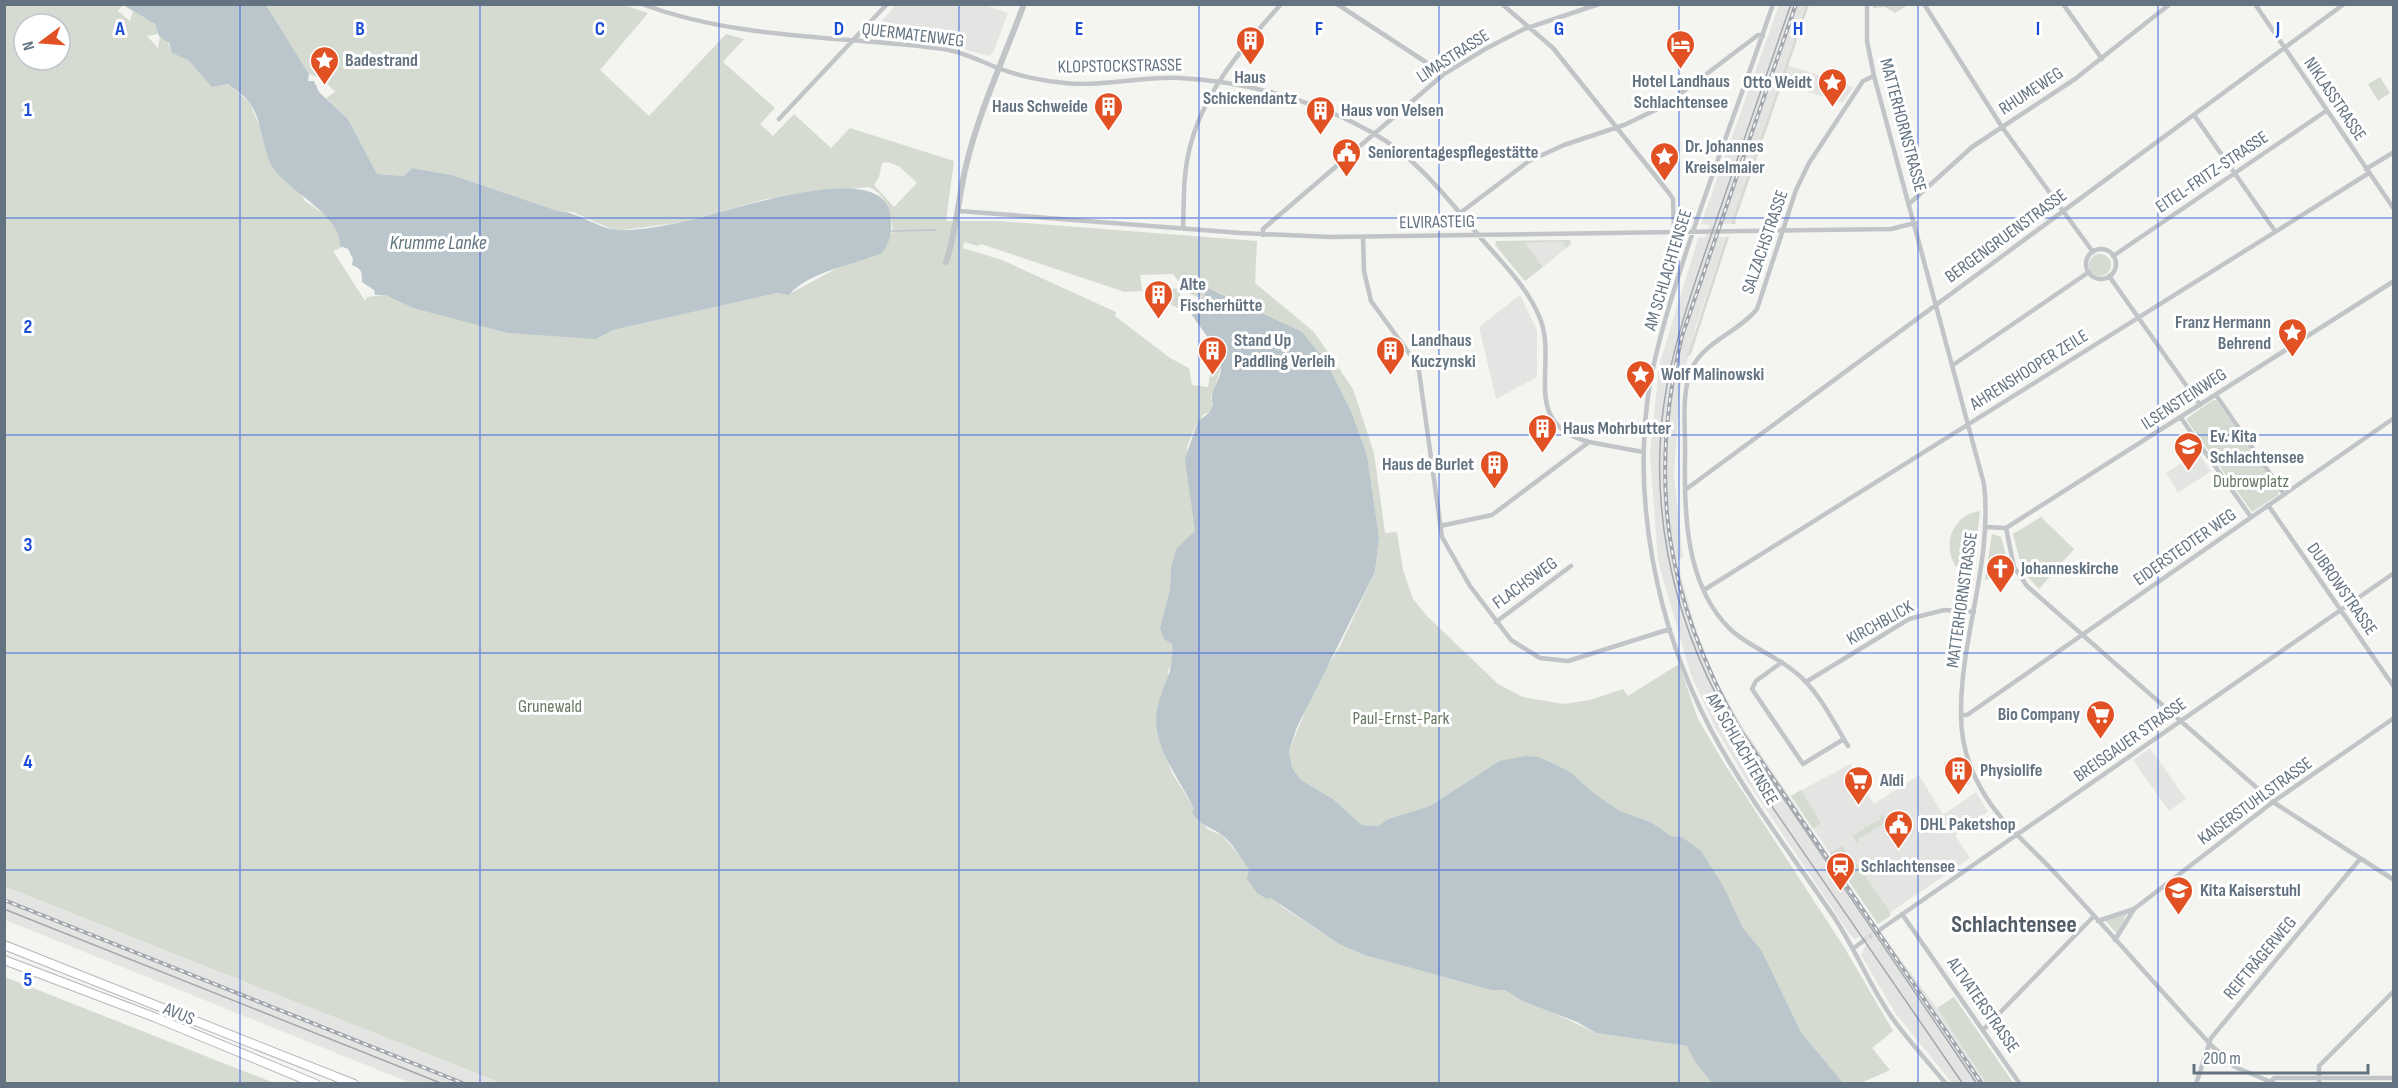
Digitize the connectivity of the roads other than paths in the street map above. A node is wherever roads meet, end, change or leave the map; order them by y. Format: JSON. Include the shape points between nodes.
{"nodes":[{"id":1,"x":642,"y":4,"type":"edge"},
{"id":2,"x":887,"y":4,"type":"edge"},
{"id":3,"x":1024,"y":4,"type":"edge"},
{"id":4,"x":1281,"y":4,"type":"edge"},
{"id":5,"x":1337,"y":4,"type":"edge"},
{"id":6,"x":1502,"y":4,"type":"edge"},
{"id":7,"x":1599,"y":4,"type":"edge"},
{"id":8,"x":1773,"y":4,"type":"edge"},
{"id":9,"x":1867,"y":4,"type":"edge"},
{"id":10,"x":1924,"y":4,"type":"edge"},
{"id":11,"x":2063,"y":4,"type":"edge"},
{"id":12,"x":2170,"y":4,"type":"edge"},
{"id":13,"x":2255,"y":4,"type":"edge"},
{"id":14,"x":2344,"y":4,"type":"edge"},
{"id":15,"x":650,"y":6,"type":"edge"},
{"id":16,"x":1529,"y":27,"type":"junction"},
{"id":17,"x":1763,"y":36,"type":"junction"},
{"id":18,"x":854,"y":40,"type":"junction"},
{"id":19,"x":2284,"y":49,"type":"junction"},
{"id":20,"x":2102,"y":59,"type":"junction"},
{"id":21,"x":1001,"y":69,"type":"junction"},
{"id":22,"x":1444,"y":74,"type":"junction"},
{"id":23,"x":1874,"y":76,"type":"junction"},
{"id":24,"x":1218,"y":83,"type":"junction"},
{"id":25,"x":2326,"y":111,"type":"junction"},
{"id":26,"x":2193,"y":115,"type":"junction"},
{"id":27,"x":779,"y":119,"type":"dead end"},
{"id":28,"x":2002,"y":127,"type":"junction"},
{"id":29,"x":1617,"y":128,"type":"junction"},
{"id":30,"x":1374,"y":133,"type":"junction"},
{"id":31,"x":2394,"y":152,"type":"edge"},
{"id":32,"x":2368,"y":171,"type":"junction"},
{"id":33,"x":2234,"y":173,"type":"junction"},
{"id":34,"x":1910,"y":203,"type":"junction"},
{"id":35,"x":2394,"y":209,"type":"edge"},
{"id":36,"x":958,"y":211,"type":"junction"},
{"id":37,"x":2063,"y":211,"type":"junction"},
{"id":38,"x":1460,"y":213,"type":"junction"},
{"id":39,"x":1916,"y":224,"type":"junction"},
{"id":40,"x":1183,"y":229,"type":"junction"},
{"id":41,"x":1783,"y":230,"type":"junction"},
{"id":42,"x":1674,"y":231,"type":"junction"},
{"id":43,"x":1692,"y":231,"type":"junction"},
{"id":44,"x":2275,"y":231,"type":"junction"},
{"id":45,"x":1263,"y":235,"type":"junction"},
{"id":46,"x":1479,"y":235,"type":"junction"},
{"id":47,"x":1363,"y":237,"type":"junction"},
{"id":48,"x":2093,"y":252,"type":"junction"},
{"id":49,"x":2113,"y":256,"type":"junction"},
{"id":50,"x":946,"y":262,"type":"dead end"},
{"id":51,"x":2089,"y":272,"type":"junction"},
{"id":52,"x":2109,"y":276,"type":"junction"},
{"id":53,"x":2394,"y":281,"type":"edge"},
{"id":54,"x":1936,"y":304,"type":"junction"},
{"id":55,"x":2138,"y":318,"type":"junction"},
{"id":56,"x":1953,"y":365,"type":"junction"},
{"id":57,"x":2216,"y":395,"type":"junction"},
{"id":58,"x":2200,"y":405,"type":"junction"},
{"id":59,"x":2181,"y":418,"type":"junction"},
{"id":60,"x":2394,"y":418,"type":"edge"},
{"id":61,"x":1968,"y":424,"type":"junction"},
{"id":62,"x":1589,"y":442,"type":"junction"},
{"id":63,"x":1643,"y":452,"type":"junction"},
{"id":64,"x":1685,"y":490,"type":"junction"},
{"id":65,"x":2284,"y":494,"type":"junction"},
{"id":66,"x":2268,"y":505,"type":"junction"},
{"id":67,"x":2251,"y":518,"type":"junction"},
{"id":68,"x":1440,"y":526,"type":"junction"},
{"id":69,"x":1986,"y":527,"type":"junction"},
{"id":70,"x":2006,"y":528,"type":"junction"},
{"id":71,"x":1571,"y":566,"type":"dead end"},
{"id":72,"x":2394,"y":573,"type":"edge"},
{"id":73,"x":1704,"y":590,"type":"junction"},
{"id":74,"x":2340,"y":610,"type":"junction"},
{"id":75,"x":1974,"y":612,"type":"junction"},
{"id":76,"x":1496,"y":622,"type":"junction"},
{"id":77,"x":1670,"y":629,"type":"junction"},
{"id":78,"x":2082,"y":635,"type":"junction"},
{"id":79,"x":1782,"y":662,"type":"junction"},
{"id":80,"x":1806,"y":682,"type":"junction"},
{"id":81,"x":2394,"y":687,"type":"edge"},
{"id":82,"x":1961,"y":715,"type":"junction"},
{"id":83,"x":2394,"y":718,"type":"edge"},
{"id":84,"x":2181,"y":721,"type":"junction"},
{"id":85,"x":1844,"y":739,"type":"junction"},
{"id":86,"x":1848,"y":746,"type":"dead end"},
{"id":87,"x":2273,"y":802,"type":"junction"},
{"id":88,"x":2017,"y":835,"type":"junction"},
{"id":89,"x":2360,"y":859,"type":"junction"},
{"id":90,"x":2394,"y":880,"type":"edge"},
{"id":91,"x":2134,"y":909,"type":"junction"},
{"id":92,"x":1902,"y":914,"type":"junction"},
{"id":93,"x":2096,"y":919,"type":"junction"},
{"id":94,"x":1881,"y":929,"type":"tunnel mouth"},
{"id":95,"x":2115,"y":940,"type":"junction"},
{"id":96,"x":1863,"y":941,"type":"tunnel mouth"},
{"id":97,"x":4,"y":945,"type":"edge"},
{"id":98,"x":1854,"y":948,"type":"junction"},
{"id":99,"x":4,"y":960,"type":"edge"},
{"id":100,"x":2394,"y":991,"type":"edge"},
{"id":101,"x":1983,"y":1030,"type":"junction"},
{"id":102,"x":2208,"y":1042,"type":"junction"},
{"id":103,"x":2394,"y":1078,"type":"edge"},
{"id":104,"x":2319,"y":1080,"type":"edge"},
{"id":105,"x":2274,"y":1082,"type":"edge"},
{"id":106,"x":316,"y":1083,"type":"edge"},
{"id":107,"x":354,"y":1083,"type":"edge"},
{"id":108,"x":1946,"y":1083,"type":"edge"},
{"id":109,"x":2020,"y":1083,"type":"edge"},
{"id":110,"x":2196,"y":1083,"type":"edge"}],
"edges":[{"from":1,"to":15,"type":"street","name":"QUERMATENWEG"},
{"from":2,"to":18,"type":"street"},
{"from":3,"to":21,"type":"street"},
{"from":4,"to":24,"type":"street"},
{"from":5,"to":22,"type":"street"},
{"from":6,"to":16,"type":"street"},
{"from":7,"to":16,"type":"street","name":"LIMASTRASSE"},
{"from":8,"to":17,"type":"street","name":"AM SCHLACHTENSEE"},
{"from":9,"to":23,"type":"street","name":"MATTERHORNSTRASSE"},
{"from":10,"to":28,"type":"street"},
{"from":11,"to":20,"type":"street"},
{"from":12,"to":20,"type":"street","name":"RHUMEWEG"},
{"from":13,"to":19,"type":"street","name":"NIKLASSTRASSE"},
{"from":14,"to":19,"type":"street","name":"BERGENGRUENSTRASSE"},
{"from":15,"to":18,"type":"street","name":"QUERMATENWEG","via":[[678,17],[737,28]]},
{"from":16,"to":22,"type":"street","name":"LIMASTRASSE"},
{"from":16,"to":29,"type":"street","via":[[1553,48]]},
{"from":17,"to":29,"type":"street","via":[[1758,34],[1664,106]]},
{"from":17,"to":43,"type":"street","name":"AM SCHLACHTENSEE"},
{"from":18,"to":21,"type":"street","name":"QUERMATENWEG","via":[[956,51]]},
{"from":18,"to":27,"type":"street"},
{"from":19,"to":25,"type":"street","name":"NIKLASSTRASSE"},
{"from":19,"to":26,"type":"street","name":"BERGENGRUENSTRASSE"},
{"from":20,"to":28,"type":"street","name":"RHUMEWEG"},
{"from":21,"to":24,"type":"street","name":"KLOPSTOCKSTRASSE","via":[[1068,83],[1180,78]]},
{"from":21,"to":36,"type":"street","via":[[981,116]]},
{"from":22,"to":30,"type":"street","name":"LIMASTRASSE"},
{"from":23,"to":34,"type":"street","name":"MATTERHORNSTRASSE"},
{"from":23,"to":41,"type":"street","name":"SALZACHSTRASSE","via":[[1863,81],[1815,154],[1796,190]]},
{"from":24,"to":30,"type":"street","name":"KLOPSTOCKSTRASSE","via":[[1298,102]]},
{"from":24,"to":40,"type":"street","via":[[1195,129],[1189,151]]},
{"from":25,"to":32,"type":"street","name":"NIKLASSTRASSE"},
{"from":25,"to":33,"type":"street","name":"EITEL-FRITZ-STRASSE"},
{"from":26,"to":33,"type":"street"},
{"from":26,"to":37,"type":"street","name":"BERGENGRUENSTRASSE"},
{"from":28,"to":34,"type":"street","name":"RHUMEWEG","via":[[1972,147]]},
{"from":28,"to":37,"type":"street"},
{"from":29,"to":38,"type":"street","via":[[1529,161]]},
{"from":29,"to":42,"type":"street","via":[[1673,199]]},
{"from":30,"to":38,"type":"street","name":"KLOPSTOCKSTRASSE","via":[[1410,160]]},
{"from":30,"to":45,"type":"street","name":"LIMASTRASSE","via":[[1263,229]]},
{"from":31,"to":32,"type":"street","name":"AHRENSHOOPER ZEILE"},
{"from":32,"to":35,"type":"street","name":"NIKLASSTRASSE"},
{"from":32,"to":44,"type":"street","name":"AHRENSHOOPER ZEILE"},
{"from":33,"to":44,"type":"street"},
{"from":33,"to":49,"type":"street","name":"EITEL-FRITZ-STRASSE"},
{"from":34,"to":39,"type":"street","name":"MATTERHORNSTRASSE"},
{"from":36,"to":40,"type":"street","name":"ELVIRASTEIG"},
{"from":36,"to":50,"type":"street"},
{"from":37,"to":48,"type":"street"},
{"from":37,"to":54,"type":"street","name":"BERGENGRUENSTRASSE"},
{"from":38,"to":46,"type":"street","name":"KLOPSTOCKSTRASSE"},
{"from":39,"to":41,"type":"street","name":"ELVIRASTEIG","via":[[1891,229]]},
{"from":39,"to":54,"type":"street","name":"MATTERHORNSTRASSE"},
{"from":40,"to":45,"type":"street","name":"ELVIRASTEIG"},
{"from":41,"to":43,"type":"street","name":"ELVIRASTEIG"},
{"from":41,"to":64,"type":"street","name":"SALZACHSTRASSE","via":[[1757,309],[1748,321],[1699,358],[1690,374],[1686,396]]},
{"from":42,"to":43,"type":"street","name":"ELVIRASTEIG"},
{"from":42,"to":46,"type":"street","name":"ELVIRASTEIG"},
{"from":43,"to":63,"type":"street","name":"AM SCHLACHTENSEE","via":[[1655,359]]},
{"from":44,"to":55,"type":"street","name":"AHRENSHOOPER ZEILE"},
{"from":45,"to":47,"type":"street","name":"ELVIRASTEIG"},
{"from":46,"to":47,"type":"street","name":"ELVIRASTEIG"},
{"from":46,"to":62,"type":"street","name":"KLOPSTOCKSTRASSE","via":[[1522,286],[1540,320],[1545,351],[1543,391],[1548,410],[1566,433]]},
{"from":47,"to":68,"type":"street","via":[[1364,272],[1371,301],[1419,371]]},
{"from":48,"to":49,"type":"street","via":[[2106,250]]},
{"from":48,"to":51,"type":"street","via":[[2087,259]]},
{"from":49,"to":52,"type":"street","via":[[2116,265]]},
{"from":51,"to":52,"type":"street","via":[[2096,278]]},
{"from":51,"to":56,"type":"street"},
{"from":52,"to":55,"type":"street"},
{"from":53,"to":57,"type":"street","name":"ILSENSTEINWEG"},
{"from":54,"to":56,"type":"street","name":"MATTERHORNSTRASSE"},
{"from":54,"to":64,"type":"street","name":"BERGENGRUENSTRASSE"},
{"from":55,"to":58,"type":"street"},
{"from":55,"to":61,"type":"street","name":"AHRENSHOOPER ZEILE"},
{"from":56,"to":61,"type":"street","name":"MATTERHORNSTRASSE"},
{"from":57,"to":58,"type":"street","name":"ILSENSTEINWEG"},
{"from":57,"to":65,"type":"street"},
{"from":58,"to":59,"type":"street","name":"ILSENSTEINWEG"},
{"from":59,"to":67,"type":"street"},
{"from":59,"to":70,"type":"street","name":"ILSENSTEINWEG"},
{"from":60,"to":65,"type":"street","name":"EIDERSTEDTER WEG"},
{"from":61,"to":69,"type":"street","name":"MATTERHORNSTRASSE","via":[[1984,484]]},
{"from":61,"to":73,"type":"street","name":"AHRENSHOOPER ZEILE"},
{"from":62,"to":63,"type":"street","name":"KLOPSTOCKSTRASSE"},
{"from":62,"to":68,"type":"street","via":[[1492,515]]},
{"from":63,"to":77,"type":"street","name":"AM SCHLACHTENSEE","via":[[1650,537]]},
{"from":64,"to":73,"type":"street","name":"SALZACHSTRASSE","via":[[1690,544]]},
{"from":65,"to":66,"type":"street","name":"EIDERSTEDTER WEG"},
{"from":66,"to":67,"type":"street","name":"EIDERSTEDTER WEG"},
{"from":66,"to":74,"type":"street","name":"DUBROWSTRASSE"},
{"from":67,"to":78,"type":"street","name":"EIDERSTEDTER WEG"},
{"from":68,"to":76,"type":"street","via":[[1445,546]]},
{"from":69,"to":70,"type":"street"},
{"from":69,"to":75,"type":"street","name":"MATTERHORNSTRASSE"},
{"from":70,"to":78,"type":"street","via":[[2018,574]]},
{"from":71,"to":76,"type":"street","name":"FLACHSWEG"},
{"from":72,"to":74,"type":"street","name":"BREISGAUER STRASSE"},
{"from":73,"to":79,"type":"street","name":"SALZACHSTRASSE","via":[[1734,632]]},
{"from":74,"to":81,"type":"street","name":"DUBROWSTRASSE"},
{"from":74,"to":84,"type":"street","name":"BREISGAUER STRASSE"},
{"from":75,"to":80,"type":"street","name":"KIRCHBLICK","via":[[1944,610],[1918,615]]},
{"from":75,"to":82,"type":"street","name":"MATTERHORNSTRASSE"},
{"from":76,"to":77,"type":"street","via":[[1525,652],[1554,660],[1583,658]]},
{"from":77,"to":98,"type":"street","name":"AM SCHLACHTENSEE","via":[[1710,728]]},
{"from":78,"to":82,"type":"street","name":"EIDERSTEDTER WEG","via":[[1967,715]]},
{"from":78,"to":84,"type":"street"},
{"from":79,"to":80,"type":"street","name":"SALZACHSTRASSE"},
{"from":79,"to":85,"type":"street","via":[[1756,681],[1752,689],[1803,764]]},
{"from":80,"to":85,"type":"street","name":"SALZACHSTRASSE"},
{"from":82,"to":88,"type":"street","name":"MATTERHORNSTRASSE","via":[[1965,749],[1973,772],[1994,809]]},
{"from":83,"to":87,"type":"street","name":"KAISERSTUHLSTRASSE"},
{"from":84,"to":87,"type":"street"},
{"from":84,"to":88,"type":"street","name":"BREISGAUER STRASSE"},
{"from":85,"to":86,"type":"street","name":"SALZACHSTRASSE"},
{"from":87,"to":89,"type":"street"},
{"from":87,"to":91,"type":"street","name":"KAISERSTUHLSTRASSE"},
{"from":88,"to":92,"type":"street","name":"BREISGAUER STRASSE"},
{"from":88,"to":93,"type":"street","name":"MATTERHORNSTRASSE"},
{"from":89,"to":90,"type":"street"},
{"from":89,"to":102,"type":"street","name":"REIFTRÄGERWEG"},
{"from":91,"to":93,"type":"street","name":"KAISERSTUHLSTRASSE"},
{"from":91,"to":95,"type":"street","name":"KAISERSTUHLSTRASSE"},
{"from":92,"to":94,"type":"street","name":"BREISGAUER STRASSE"},
{"from":92,"to":101,"type":"street","name":"ALTVATERSTRASSE"},
{"from":93,"to":95,"type":"street","name":"MATTERHORNSTRASSE"},
{"from":93,"to":101,"type":"street","name":"KAISERSTUHLSTRASSE"},
{"from":95,"to":102,"type":"street","name":"MATTERHORNSTRASSE"},
{"from":96,"to":98,"type":"street"},
{"from":97,"to":107,"type":"highway","name":"AVUS"},
{"from":98,"to":108,"type":"street","name":"AM SCHLACHTENSEE","via":[[1894,1021]]},
{"from":99,"to":106,"type":"highway","name":"AVUS"},
{"from":100,"to":104,"type":"street","via":[[2319,1066]]},
{"from":101,"to":109,"type":"street","name":"ALTVATERSTRASSE"},
{"from":102,"to":105,"type":"street","name":"MATTERHORNSTRASSE","via":[[2235,1067]]},
{"from":102,"to":110,"type":"street","name":"REIFTRÄGERWEG"},
{"from":103,"to":104,"type":"street"},
{"from":104,"to":105,"type":"street","via":[[2274,1078]]}]}
